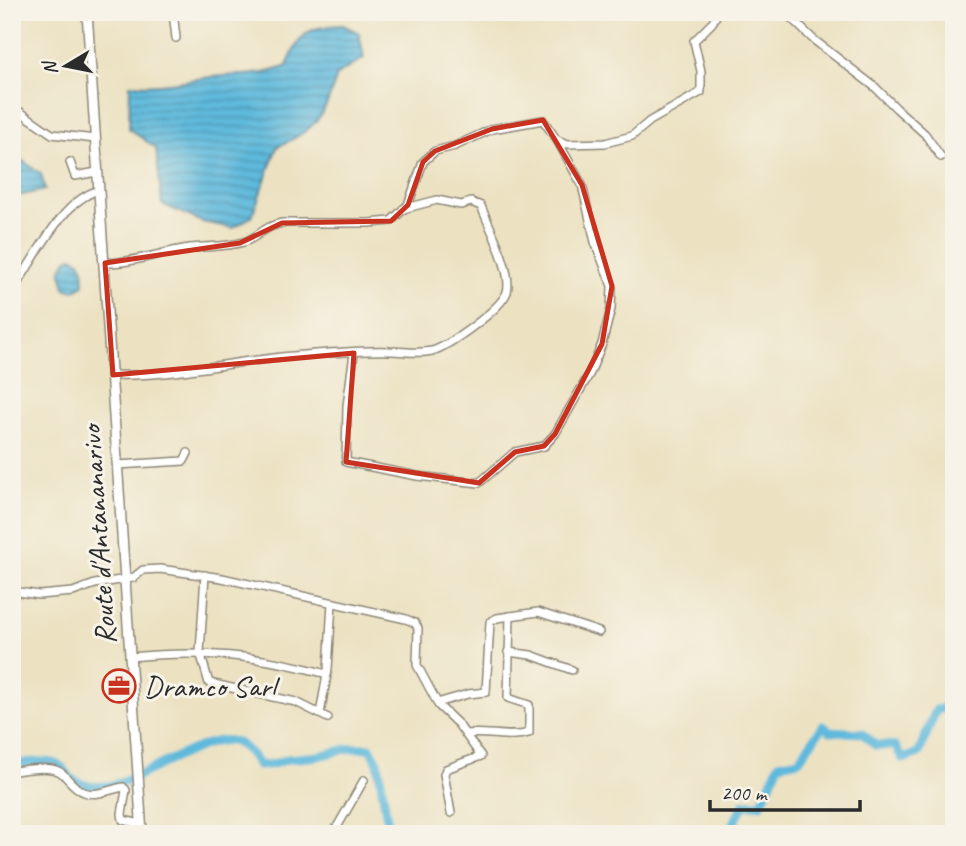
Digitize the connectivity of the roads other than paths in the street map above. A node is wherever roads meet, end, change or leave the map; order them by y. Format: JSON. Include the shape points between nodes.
{"nodes":[{"id":1,"x":87,"y":12,"type":"edge"},
{"id":2,"x":173,"y":12,"type":"edge"},
{"id":3,"x":718,"y":12,"type":"edge"},
{"id":4,"x":777,"y":12,"type":"edge"},
{"id":5,"x":176,"y":38,"type":"dead end"},
{"id":6,"x":12,"y":106,"type":"edge"},
{"id":7,"x":95,"y":139,"type":"junction"},
{"id":8,"x":557,"y":141,"type":"junction"},
{"id":9,"x":941,"y":157,"type":"dead end"},
{"id":10,"x":70,"y":162,"type":"dead end"},
{"id":11,"x":97,"y":172,"type":"junction"},
{"id":12,"x":99,"y":190,"type":"junction"},
{"id":13,"x":403,"y":209,"type":"junction"},
{"id":14,"x":105,"y":263,"type":"junction"},
{"id":15,"x":12,"y":291,"type":"edge"},
{"id":16,"x":354,"y":353,"type":"junction"},
{"id":17,"x":113,"y":375,"type":"junction"},
{"id":18,"x":188,"y":453,"type":"dead end"},
{"id":19,"x":117,"y":465,"type":"junction"},
{"id":20,"x":205,"y":575,"type":"junction"},
{"id":21,"x":127,"y":579,"type":"junction"},
{"id":22,"x":12,"y":591,"type":"edge"},
{"id":23,"x":332,"y":603,"type":"junction"},
{"id":24,"x":510,"y":616,"type":"junction"},
{"id":25,"x":599,"y":632,"type":"dead end"},
{"id":26,"x":200,"y":652,"type":"junction"},
{"id":27,"x":508,"y":652,"type":"junction"},
{"id":28,"x":130,"y":657,"type":"junction"},
{"id":29,"x":572,"y":670,"type":"dead end"},
{"id":30,"x":327,"y":674,"type":"junction"},
{"id":31,"x":438,"y":703,"type":"junction"},
{"id":32,"x":320,"y":714,"type":"junction"},
{"id":33,"x":328,"y":718,"type":"dead end"},
{"id":34,"x":466,"y":734,"type":"junction"},
{"id":35,"x":12,"y":771,"type":"edge"},
{"id":36,"x":364,"y":780,"type":"dead end"},
{"id":37,"x":451,"y":813,"type":"dead end"},
{"id":38,"x":142,"y":829,"type":"edge"},
{"id":39,"x":333,"y":834,"type":"edge"}],
"edges":[{"from":1,"to":7,"type":"main road","name":"Route d'Antananarivo"},
{"from":2,"to":5,"type":"street"},
{"from":3,"to":8,"type":"street","via":[[694,41],[701,92],[632,136],[604,143]]},
{"from":4,"to":9,"type":"street","via":[[790,17],[875,87],[925,134]]},
{"from":6,"to":7,"type":"street","via":[[52,134]]},
{"from":7,"to":11,"type":"main road","name":"Route d'Antananarivo"},
{"from":8,"to":13,"type":"street","via":[[542,120],[492,129],[435,151],[423,162]]},
{"from":8,"to":16,"type":"street","via":[[582,185],[595,242],[612,286],[611,309],[590,373],[544,446],[515,452],[479,483],[346,462]]},
{"from":10,"to":11,"type":"street","via":[[75,176]]},
{"from":11,"to":12,"type":"main road","name":"Route d'Antananarivo"},
{"from":12,"to":14,"type":"main road","name":"Route d'Antananarivo"},
{"from":12,"to":15,"type":"street","via":[[85,194],[63,216]]},
{"from":13,"to":14,"type":"street","via":[[391,221],[282,223],[269,225],[240,243]]},
{"from":13,"to":16,"type":"street","via":[[437,200],[481,206],[506,267],[507,292],[481,322],[435,350]]},
{"from":14,"to":17,"type":"main road","name":"Route d'Antananarivo"},
{"from":16,"to":17,"type":"street"},
{"from":17,"to":19,"type":"main road","name":"Route d'Antananarivo"},
{"from":18,"to":19,"type":"street","via":[[184,461]]},
{"from":19,"to":21,"type":"main road","name":"Route d'Antananarivo"},
{"from":20,"to":21,"type":"street","via":[[160,569],[143,570]]},
{"from":20,"to":23,"type":"street"},
{"from":20,"to":26,"type":"street"},
{"from":21,"to":22,"type":"street","via":[[73,592],[39,595]]},
{"from":21,"to":28,"type":"main road","name":"Route d'Antananarivo"},
{"from":23,"to":30,"type":"street"},
{"from":23,"to":31,"type":"street","via":[[415,623],[417,664]]},
{"from":24,"to":25,"type":"street","via":[[538,612]]},
{"from":24,"to":27,"type":"street"},
{"from":24,"to":31,"type":"street","via":[[490,622],[486,692]]},
{"from":26,"to":28,"type":"street"},
{"from":26,"to":30,"type":"street","via":[[260,658]]},
{"from":26,"to":32,"type":"street","via":[[213,685],[296,702]]},
{"from":27,"to":29,"type":"street"},
{"from":27,"to":34,"type":"street","via":[[508,698],[529,705],[529,733]]},
{"from":28,"to":38,"type":"main road","name":"Route d'Antananarivo"},
{"from":30,"to":32,"type":"street"},
{"from":31,"to":34,"type":"street"},
{"from":32,"to":33,"type":"street"},
{"from":34,"to":37,"type":"street","via":[[481,756],[446,769]]},
{"from":35,"to":38,"type":"street","via":[[61,772],[84,792],[123,787],[123,820]]},
{"from":36,"to":39,"type":"street"}]}
